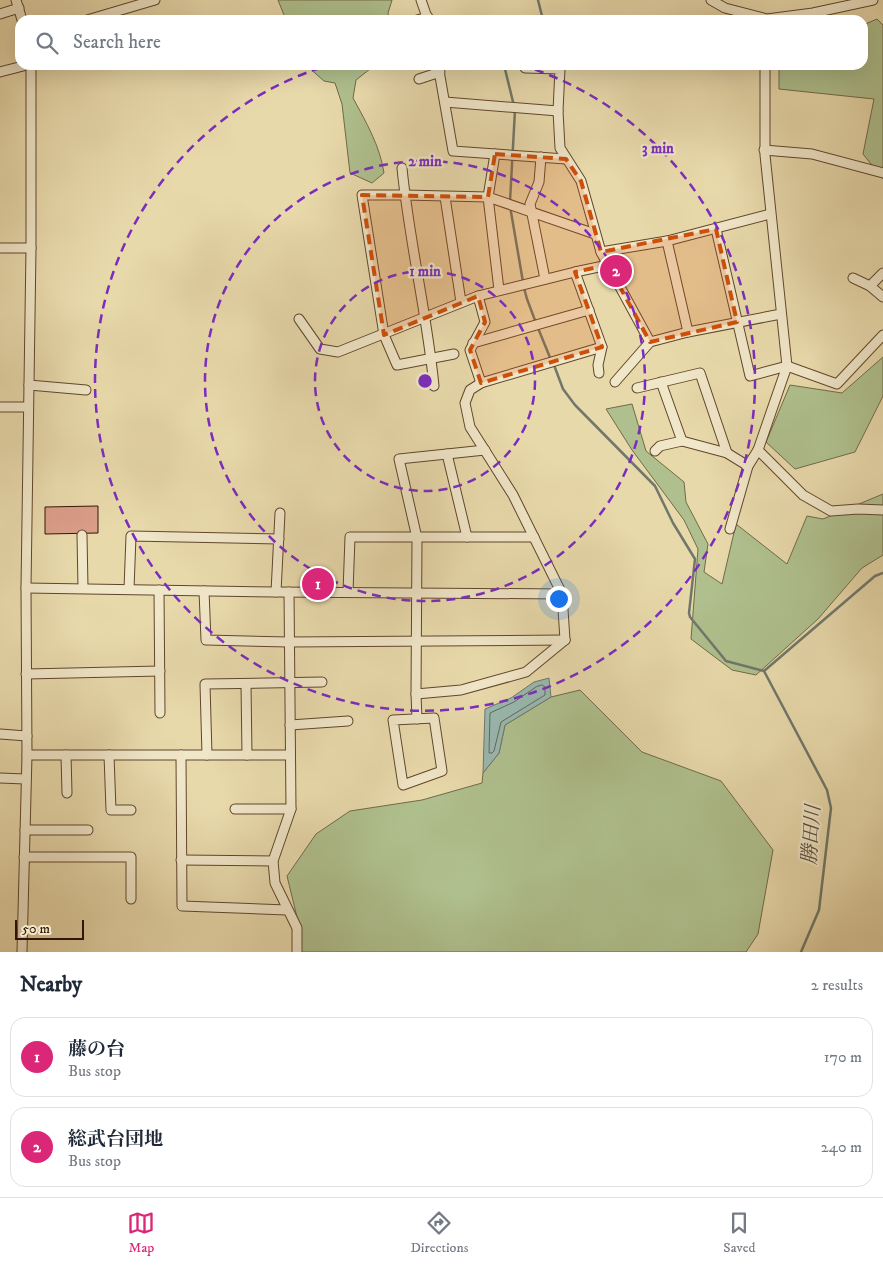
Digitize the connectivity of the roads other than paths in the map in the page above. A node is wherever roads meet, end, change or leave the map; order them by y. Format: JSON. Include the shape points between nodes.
{"nodes":[{"id":1,"x":154,"y":0,"type":"edge"},
{"id":2,"x":421,"y":0,"type":"edge"},
{"id":3,"x":711,"y":0,"type":"edge"},
{"id":4,"x":873,"y":0,"type":"edge"},
{"id":5,"x":18,"y":4,"type":"edge"},
{"id":6,"x":0,"y":14,"type":"edge"},
{"id":7,"x":104,"y":15,"type":"edge"},
{"id":8,"x":427,"y":15,"type":"edge"},
{"id":9,"x":752,"y":15,"type":"edge"},
{"id":10,"x":798,"y":15,"type":"edge"},
{"id":11,"x":15,"y":68,"type":"edge"},
{"id":12,"x":29,"y":70,"type":"edge"},
{"id":13,"x":435,"y":70,"type":"edge"},
{"id":14,"x":439,"y":70,"type":"edge"},
{"id":15,"x":560,"y":70,"type":"edge"},
{"id":16,"x":766,"y":70,"type":"edge"},
{"id":17,"x":0,"y":72,"type":"edge"},
{"id":18,"x":419,"y":79,"type":"dead end"},
{"id":19,"x":445,"y":102,"type":"junction"},
{"id":20,"x":558,"y":111,"type":"junction"},
{"id":21,"x":764,"y":150,"type":"junction"},
{"id":22,"x":495,"y":154,"type":"junction"},
{"id":23,"x":541,"y":157,"type":"junction"},
{"id":24,"x":566,"y":159,"type":"junction"},
{"id":25,"x":402,"y":168,"type":"dead end"},
{"id":26,"x":883,"y":173,"type":"edge"},
{"id":27,"x":404,"y":195,"type":"junction"},
{"id":28,"x":445,"y":197,"type":"junction"},
{"id":29,"x":488,"y":197,"type":"junction"},
{"id":30,"x":531,"y":212,"type":"junction"},
{"id":31,"x":770,"y":214,"type":"junction"},
{"id":32,"x":716,"y":229,"type":"junction"},
{"id":33,"x":595,"y":234,"type":"junction"},
{"id":34,"x":667,"y":241,"type":"junction"},
{"id":35,"x":0,"y":248,"type":"edge"},
{"id":36,"x":31,"y":248,"type":"junction"},
{"id":37,"x":601,"y":252,"type":"junction"},
{"id":38,"x":608,"y":266,"type":"junction"},
{"id":39,"x":575,"y":272,"type":"junction"},
{"id":40,"x":883,"y":274,"type":"edge"},
{"id":41,"x":853,"y":278,"type":"dead end"},
{"id":42,"x":545,"y":279,"type":"junction"},
{"id":43,"x":870,"y":286,"type":"junction"},
{"id":44,"x":499,"y":290,"type":"junction"},
{"id":45,"x":478,"y":296,"type":"junction"},
{"id":46,"x":883,"y":297,"type":"edge"},
{"id":47,"x":462,"y":302,"type":"junction"},
{"id":48,"x":589,"y":310,"type":"junction"},
{"id":49,"x":781,"y":314,"type":"junction"},
{"id":50,"x":426,"y":317,"type":"junction"},
{"id":51,"x":299,"y":318,"type":"dead end"},
{"id":52,"x":737,"y":322,"type":"junction"},
{"id":53,"x":688,"y":332,"type":"junction"},
{"id":54,"x":384,"y":334,"type":"junction"},
{"id":55,"x":883,"y":335,"type":"edge"},
{"id":56,"x":650,"y":342,"type":"junction"},
{"id":57,"x":473,"y":344,"type":"junction"},
{"id":58,"x":602,"y":347,"type":"junction"},
{"id":59,"x":454,"y":354,"type":"dead end"},
{"id":60,"x":431,"y":358,"type":"junction"},
{"id":61,"x":787,"y":366,"type":"junction"},
{"id":62,"x":599,"y":373,"type":"dead end"},
{"id":63,"x":615,"y":382,"type":"dead end"},
{"id":64,"x":661,"y":382,"type":"junction"},
{"id":65,"x":481,"y":383,"type":"junction"},
{"id":66,"x":29,"y":385,"type":"junction"},
{"id":67,"x":434,"y":386,"type":"dead end"},
{"id":68,"x":636,"y":388,"type":"dead end"},
{"id":69,"x":86,"y":390,"type":"dead end"},
{"id":70,"x":0,"y":407,"type":"edge"},
{"id":71,"x":28,"y":407,"type":"junction"},
{"id":72,"x":682,"y":441,"type":"junction"},
{"id":73,"x":485,"y":450,"type":"junction"},
{"id":74,"x":758,"y":450,"type":"junction"},
{"id":75,"x":655,"y":451,"type":"dead end"},
{"id":76,"x":727,"y":452,"type":"junction"},
{"id":77,"x":447,"y":454,"type":"junction"},
{"id":78,"x":748,"y":466,"type":"junction"},
{"id":79,"x":883,"y":510,"type":"edge"},
{"id":80,"x":280,"y":512,"type":"dead end"},
{"id":81,"x":730,"y":529,"type":"dead end"},
{"id":82,"x":82,"y":535,"type":"dead end"},
{"id":83,"x":467,"y":537,"type":"junction"},
{"id":84,"x":534,"y":537,"type":"junction"},
{"id":85,"x":417,"y":538,"type":"junction"},
{"id":86,"x":279,"y":539,"type":"junction"},
{"id":87,"x":26,"y":588,"type":"junction"},
{"id":88,"x":83,"y":588,"type":"junction"},
{"id":89,"x":129,"y":589,"type":"junction"},
{"id":90,"x":159,"y":590,"type":"junction"},
{"id":91,"x":204,"y":591,"type":"junction"},
{"id":92,"x":276,"y":592,"type":"junction"},
{"id":93,"x":289,"y":592,"type":"junction"},
{"id":94,"x":348,"y":592,"type":"junction"},
{"id":95,"x":416,"y":593,"type":"junction"},
{"id":96,"x":562,"y":594,"type":"junction"},
{"id":97,"x":416,"y":640,"type":"junction"},
{"id":98,"x":565,"y":640,"type":"junction"},
{"id":99,"x":288,"y":642,"type":"junction"},
{"id":100,"x":160,"y":671,"type":"junction"},
{"id":101,"x":26,"y":674,"type":"junction"},
{"id":102,"x":322,"y":682,"type":"dead end"},
{"id":103,"x":246,"y":684,"type":"junction"},
{"id":104,"x":288,"y":684,"type":"junction"},
{"id":105,"x":416,"y":694,"type":"junction"},
{"id":106,"x":160,"y":713,"type":"dead end"},
{"id":107,"x":417,"y":719,"type":"junction"},
{"id":108,"x":348,"y":722,"type":"dead end"},
{"id":109,"x":290,"y":725,"type":"junction"},
{"id":110,"x":0,"y":734,"type":"edge"},
{"id":111,"x":27,"y":736,"type":"junction"},
{"id":112,"x":27,"y":755,"type":"junction"},
{"id":113,"x":66,"y":755,"type":"junction"},
{"id":114,"x":109,"y":755,"type":"junction"},
{"id":115,"x":181,"y":755,"type":"junction"},
{"id":116,"x":207,"y":755,"type":"junction"},
{"id":117,"x":247,"y":755,"type":"junction"},
{"id":118,"x":290,"y":755,"type":"junction"},
{"id":119,"x":0,"y":778,"type":"edge"},
{"id":120,"x":25,"y":778,"type":"junction"},
{"id":121,"x":67,"y":793,"type":"dead end"},
{"id":122,"x":235,"y":809,"type":"dead end"},
{"id":123,"x":291,"y":809,"type":"junction"},
{"id":124,"x":130,"y":810,"type":"dead end"},
{"id":125,"x":25,"y":830,"type":"junction"},
{"id":126,"x":88,"y":830,"type":"dead end"},
{"id":127,"x":24,"y":857,"type":"junction"},
{"id":128,"x":182,"y":860,"type":"junction"},
{"id":129,"x":272,"y":861,"type":"junction"},
{"id":130,"x":131,"y":898,"type":"dead end"},
{"id":131,"x":287,"y":910,"type":"junction"},
{"id":132,"x":22,"y":952,"type":"edge"},
{"id":133,"x":297,"y":952,"type":"edge"}],
"edges":[{"from":1,"to":7,"type":"street"},
{"from":2,"to":8,"type":"street"},
{"from":3,"to":9,"type":"street"},
{"from":4,"to":10,"type":"street"},
{"from":5,"to":6,"type":"street"},
{"from":11,"to":17,"type":"street"},
{"from":12,"to":36,"type":"street"},
{"from":13,"to":18,"type":"street"},
{"from":14,"to":19,"type":"street"},
{"from":15,"to":20,"type":"street"},
{"from":16,"to":21,"type":"street"},
{"from":19,"to":20,"type":"street"},
{"from":19,"to":22,"type":"street","via":[[454,151]]},
{"from":20,"to":24,"type":"street","via":[[560,148]]},
{"from":21,"to":26,"type":"street","via":[[812,154]]},
{"from":21,"to":31,"type":"street"},
{"from":22,"to":23,"type":"street"},
{"from":22,"to":29,"type":"street"},
{"from":23,"to":24,"type":"street"},
{"from":23,"to":30,"type":"street","via":[[539,182],[530,204]]},
{"from":24,"to":33,"type":"street","via":[[581,181]]},
{"from":25,"to":27,"type":"street"},
{"from":27,"to":28,"type":"street"},
{"from":27,"to":50,"type":"street"},
{"from":27,"to":54,"type":"street","via":[[362,195]]},
{"from":28,"to":29,"type":"street"},
{"from":28,"to":47,"type":"street"},
{"from":29,"to":30,"type":"street"},
{"from":29,"to":44,"type":"street"},
{"from":30,"to":33,"type":"street"},
{"from":30,"to":42,"type":"street"},
{"from":31,"to":32,"type":"street"},
{"from":31,"to":49,"type":"street"},
{"from":32,"to":34,"type":"street"},
{"from":32,"to":52,"type":"street"},
{"from":33,"to":37,"type":"street"},
{"from":34,"to":37,"type":"street"},
{"from":34,"to":53,"type":"street"},
{"from":35,"to":36,"type":"street"},
{"from":36,"to":66,"type":"street"},
{"from":37,"to":38,"type":"street"},
{"from":38,"to":39,"type":"street"},
{"from":38,"to":56,"type":"street"},
{"from":39,"to":42,"type":"street"},
{"from":39,"to":48,"type":"street"},
{"from":40,"to":43,"type":"street"},
{"from":41,"to":43,"type":"street"},
{"from":42,"to":44,"type":"street"},
{"from":43,"to":46,"type":"street"},
{"from":44,"to":45,"type":"street"},
{"from":45,"to":47,"type":"street"},
{"from":45,"to":57,"type":"street","via":[[485,322]]},
{"from":47,"to":50,"type":"street"},
{"from":48,"to":57,"type":"street"},
{"from":48,"to":58,"type":"street"},
{"from":49,"to":52,"type":"street"},
{"from":49,"to":61,"type":"street"},
{"from":50,"to":54,"type":"street"},
{"from":50,"to":60,"type":"street"},
{"from":51,"to":54,"type":"street","via":[[320,349],[338,352]]},
{"from":52,"to":53,"type":"street"},
{"from":52,"to":61,"type":"street","via":[[750,376]]},
{"from":53,"to":56,"type":"street"},
{"from":54,"to":60,"type":"street","via":[[397,365]]},
{"from":55,"to":61,"type":"street","via":[[837,384]]},
{"from":56,"to":63,"type":"street"},
{"from":57,"to":65,"type":"street","via":[[470,350]]},
{"from":58,"to":62,"type":"street"},
{"from":58,"to":65,"type":"street"},
{"from":59,"to":60,"type":"street"},
{"from":60,"to":67,"type":"street"},
{"from":61,"to":74,"type":"street"},
{"from":64,"to":68,"type":"street"},
{"from":64,"to":72,"type":"street"},
{"from":64,"to":76,"type":"street","via":[[700,373]]},
{"from":65,"to":73,"type":"street","via":[[470,390],[465,403],[470,428]]},
{"from":66,"to":69,"type":"street"},
{"from":66,"to":71,"type":"street"},
{"from":70,"to":71,"type":"street"},
{"from":71,"to":87,"type":"street"},
{"from":72,"to":75,"type":"street","via":[[660,446]]},
{"from":72,"to":76,"type":"street"},
{"from":73,"to":77,"type":"street"},
{"from":73,"to":84,"type":"street"},
{"from":74,"to":78,"type":"street"},
{"from":74,"to":79,"type":"street","via":[[803,495],[831,511]]},
{"from":76,"to":78,"type":"street"},
{"from":77,"to":83,"type":"street"},
{"from":77,"to":85,"type":"street","via":[[399,459]]},
{"from":78,"to":81,"type":"street"},
{"from":80,"to":86,"type":"street"},
{"from":82,"to":88,"type":"street"},
{"from":83,"to":84,"type":"street"},
{"from":83,"to":85,"type":"street"},
{"from":84,"to":96,"type":"street"},
{"from":85,"to":94,"type":"street","via":[[350,537]]},
{"from":85,"to":95,"type":"street"},
{"from":86,"to":89,"type":"street","via":[[131,536]]},
{"from":86,"to":92,"type":"street"},
{"from":87,"to":88,"type":"street"},
{"from":87,"to":101,"type":"street"},
{"from":88,"to":89,"type":"street"},
{"from":89,"to":90,"type":"street"},
{"from":90,"to":91,"type":"street"},
{"from":90,"to":100,"type":"street"},
{"from":91,"to":92,"type":"street"},
{"from":91,"to":99,"type":"street","via":[[206,640]]},
{"from":92,"to":93,"type":"street"},
{"from":93,"to":94,"type":"street"},
{"from":93,"to":99,"type":"street"},
{"from":94,"to":95,"type":"street"},
{"from":95,"to":96,"type":"street"},
{"from":95,"to":97,"type":"street"},
{"from":96,"to":98,"type":"street"},
{"from":97,"to":98,"type":"street"},
{"from":97,"to":99,"type":"street"},
{"from":97,"to":105,"type":"street"},
{"from":98,"to":105,"type":"street","via":[[526,672],[462,690]]},
{"from":99,"to":104,"type":"street"},
{"from":100,"to":101,"type":"street"},
{"from":100,"to":106,"type":"street"},
{"from":101,"to":111,"type":"street"},
{"from":102,"to":104,"type":"street"},
{"from":103,"to":104,"type":"street"},
{"from":103,"to":116,"type":"street","via":[[205,684]]},
{"from":103,"to":117,"type":"street"},
{"from":104,"to":109,"type":"street"},
{"from":105,"to":107,"type":"street"},
{"from":107,"to":107,"type":"street","via":[[393,720],[403,785],[442,771],[434,718]]},
{"from":108,"to":109,"type":"street"},
{"from":109,"to":118,"type":"street"},
{"from":110,"to":111,"type":"street"},
{"from":111,"to":112,"type":"street"},
{"from":112,"to":113,"type":"street"},
{"from":112,"to":120,"type":"street"},
{"from":113,"to":114,"type":"street"},
{"from":113,"to":121,"type":"street"},
{"from":114,"to":115,"type":"street"},
{"from":114,"to":124,"type":"street","via":[[111,810]]},
{"from":115,"to":116,"type":"street"},
{"from":115,"to":128,"type":"street"},
{"from":116,"to":117,"type":"street"},
{"from":117,"to":118,"type":"street"},
{"from":118,"to":123,"type":"street"},
{"from":119,"to":120,"type":"street"},
{"from":120,"to":125,"type":"street"},
{"from":122,"to":123,"type":"street"},
{"from":123,"to":129,"type":"street"},
{"from":125,"to":126,"type":"street"},
{"from":125,"to":127,"type":"street"},
{"from":127,"to":130,"type":"street","via":[[130,857]]},
{"from":127,"to":132,"type":"street"},
{"from":128,"to":129,"type":"street"},
{"from":128,"to":131,"type":"street","via":[[182,906]]},
{"from":129,"to":131,"type":"street","via":[[275,883]]},
{"from":131,"to":133,"type":"street","via":[[297,928]]}]}
